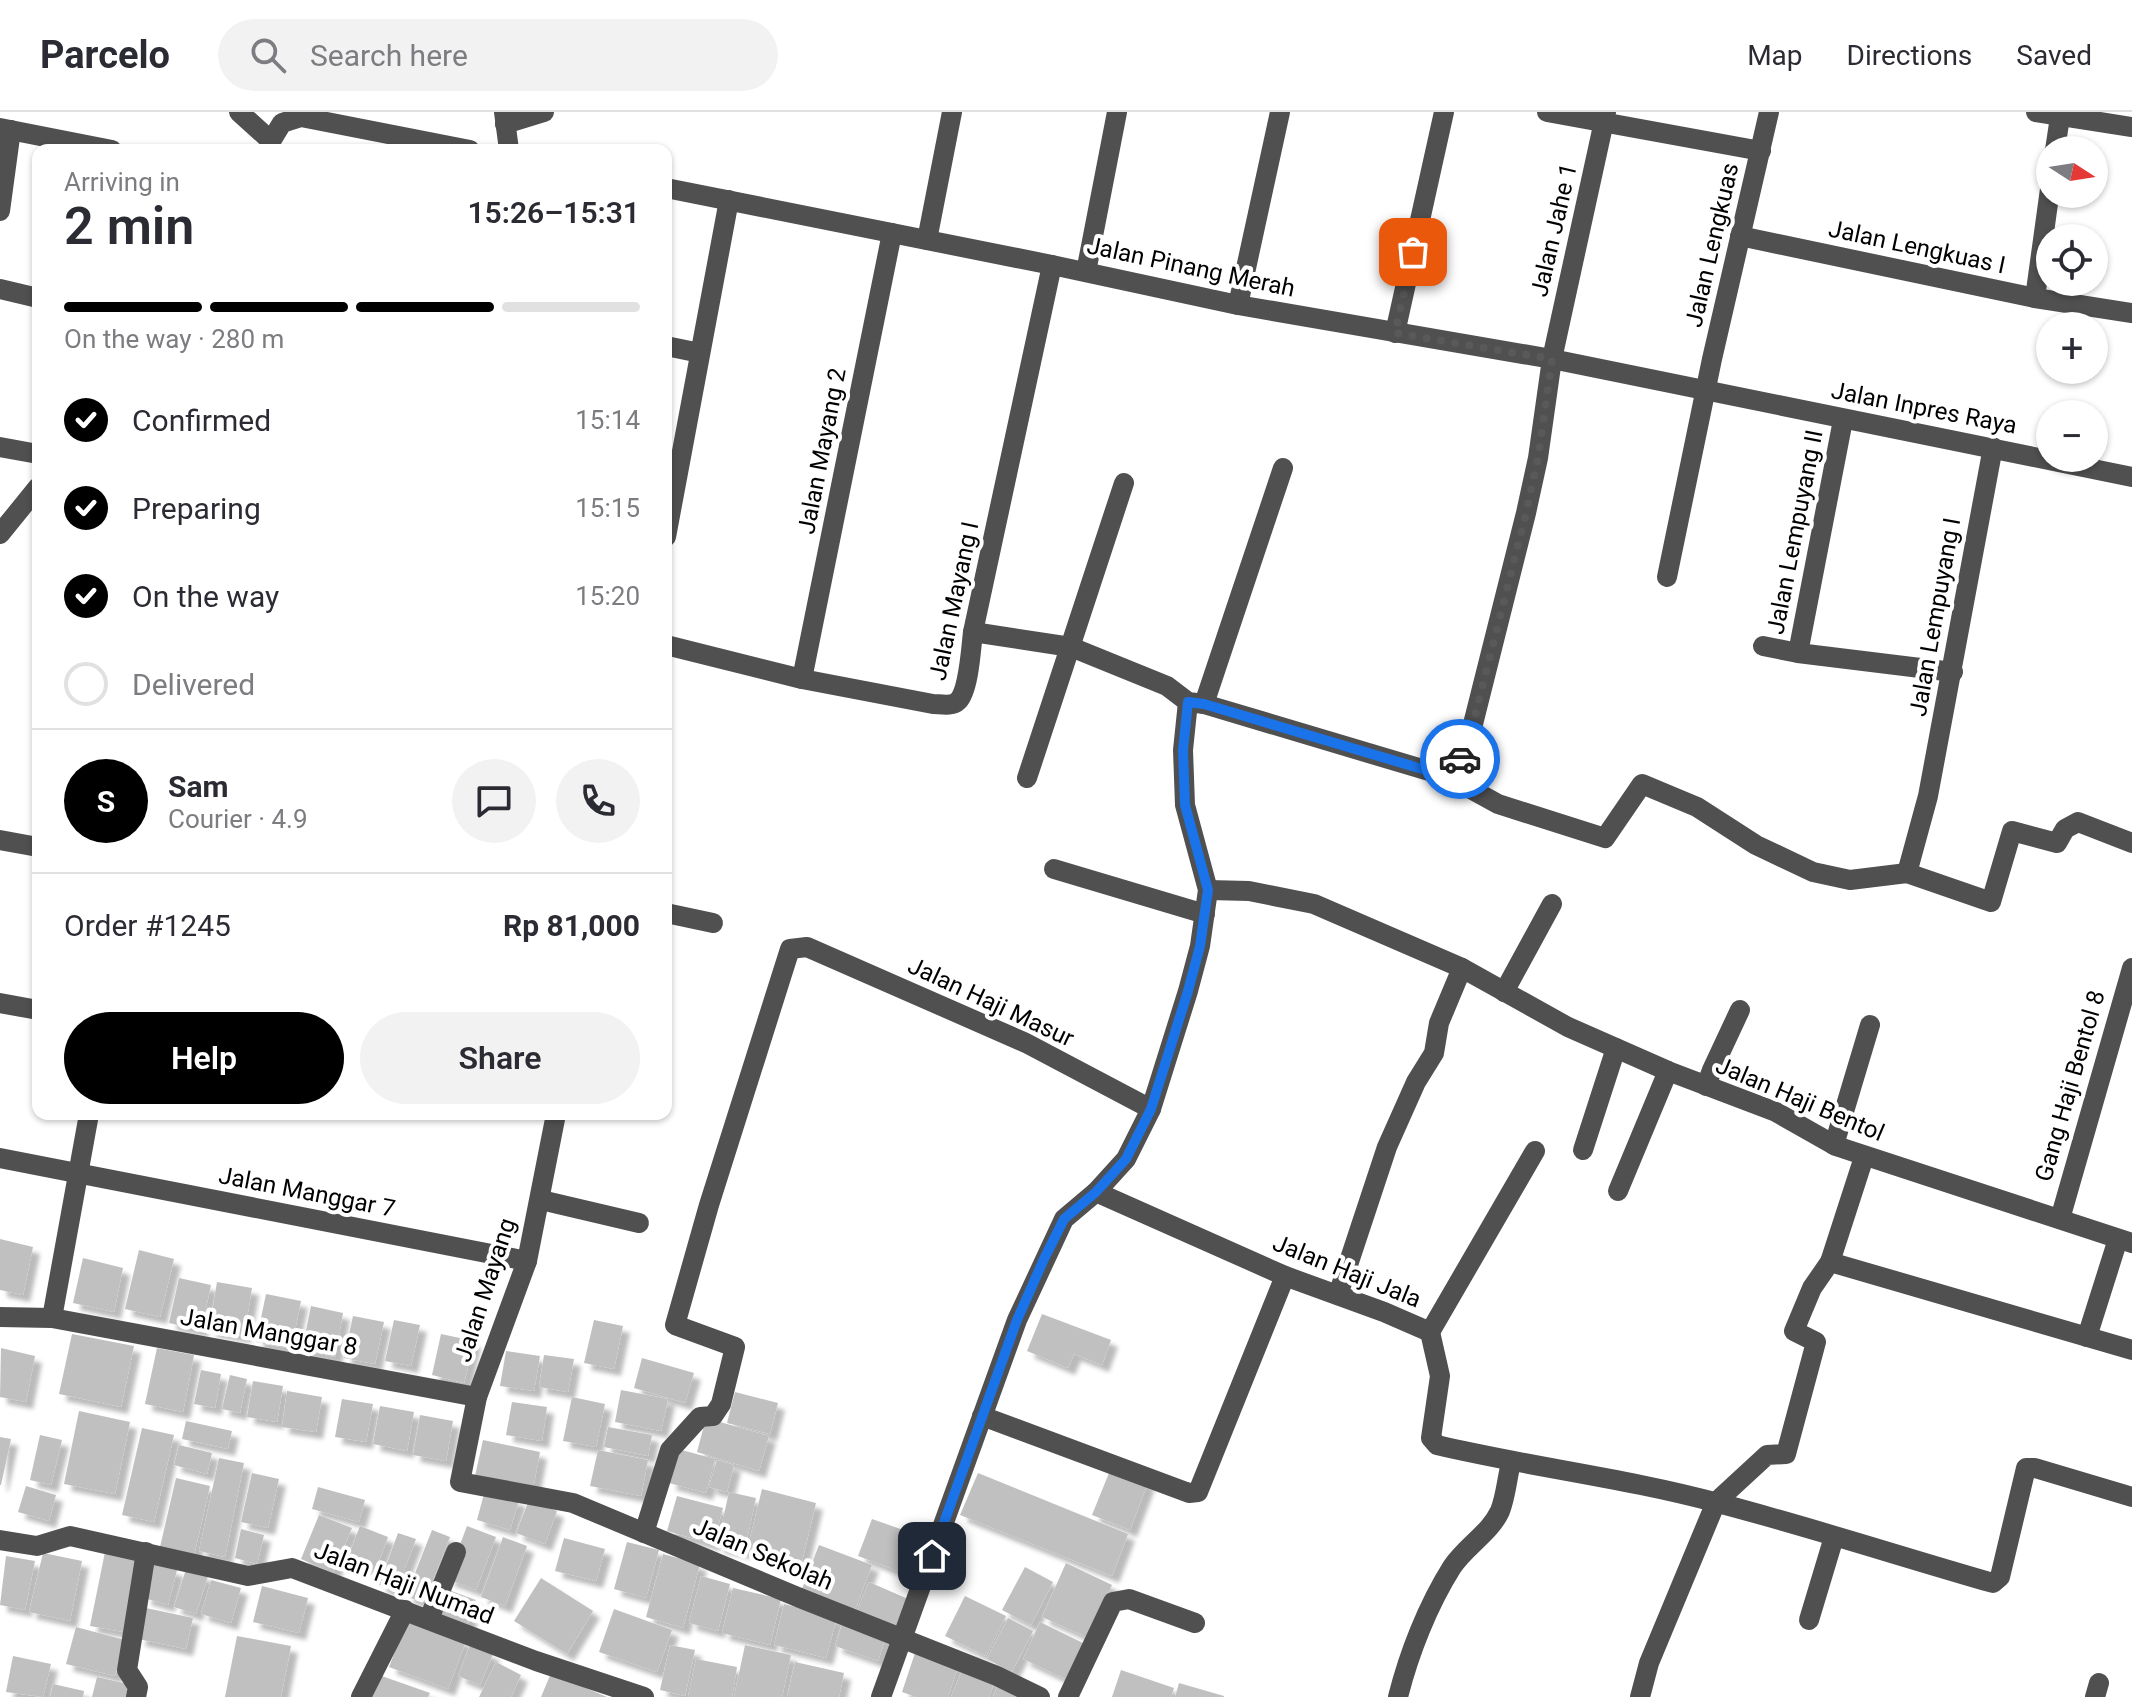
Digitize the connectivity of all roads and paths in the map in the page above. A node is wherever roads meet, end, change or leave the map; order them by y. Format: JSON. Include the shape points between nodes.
{"nodes":[{"id":1,"x":239,"y":112,"type":"edge"},
{"id":2,"x":544,"y":112,"type":"edge"},
{"id":3,"x":952,"y":112,"type":"edge"},
{"id":4,"x":1117,"y":112,"type":"edge"},
{"id":5,"x":1280,"y":112,"type":"edge"},
{"id":6,"x":1444,"y":112,"type":"edge"},
{"id":7,"x":1547,"y":112,"type":"edge"},
{"id":8,"x":1769,"y":112,"type":"edge"},
{"id":9,"x":2036,"y":112,"type":"edge"},
{"id":10,"x":2060,"y":117,"type":"junction"},
{"id":11,"x":504,"y":118,"type":"edge"},
{"id":12,"x":1605,"y":118,"type":"edge"},
{"id":13,"x":2132,"y":127,"type":"edge"},
{"id":14,"x":6,"y":129,"type":"edge"},
{"id":15,"x":2057,"y":136,"type":"edge"},
{"id":16,"x":82,"y":144,"type":"edge"},
{"id":17,"x":270,"y":144,"type":"edge"},
{"id":18,"x":272,"y":144,"type":"edge"},
{"id":19,"x":439,"y":144,"type":"edge"},
{"id":20,"x":508,"y":144,"type":"edge"},
{"id":21,"x":1761,"y":151,"type":"junction"},
{"id":22,"x":672,"y":189,"type":"edge"},
{"id":23,"x":729,"y":200,"type":"junction"},
{"id":24,"x":2047,"y":208,"type":"edge"},
{"id":25,"x":0,"y":211,"type":"edge"},
{"id":26,"x":892,"y":233,"type":"junction"},
{"id":27,"x":1740,"y":236,"type":"junction"},
{"id":28,"x":927,"y":240,"type":"junction"},
{"id":29,"x":1052,"y":265,"type":"junction"},
{"id":30,"x":1086,"y":272,"type":"junction"},
{"id":31,"x":0,"y":289,"type":"edge"},
{"id":32,"x":32,"y":297,"type":"edge"},
{"id":33,"x":2035,"y":298,"type":"junction"},
{"id":34,"x":1238,"y":305,"type":"junction"},
{"id":35,"x":2132,"y":313,"type":"edge"},
{"id":36,"x":1395,"y":333,"type":"junction"},
{"id":37,"x":672,"y":347,"type":"edge"},
{"id":38,"x":700,"y":353,"type":"junction"},
{"id":39,"x":1552,"y":359,"type":"junction"},
{"id":40,"x":1706,"y":389,"type":"junction"},
{"id":41,"x":1843,"y":420,"type":"junction"},
{"id":42,"x":0,"y":447,"type":"edge"},
{"id":43,"x":1993,"y":447,"type":"junction"},
{"id":44,"x":32,"y":453,"type":"edge"},
{"id":45,"x":1283,"y":468,"type":"dead end"},
{"id":46,"x":2132,"y":477,"type":"edge"},
{"id":47,"x":1124,"y":483,"type":"dead end"},
{"id":48,"x":672,"y":488,"type":"edge"},
{"id":49,"x":32,"y":494,"type":"edge"},
{"id":50,"x":0,"y":534,"type":"edge"},
{"id":51,"x":1667,"y":577,"type":"dead end"},
{"id":52,"x":973,"y":632,"type":"junction"},
{"id":53,"x":672,"y":646,"type":"edge"},
{"id":54,"x":1763,"y":646,"type":"dead end"},
{"id":55,"x":1071,"y":647,"type":"junction"},
{"id":56,"x":1798,"y":653,"type":"junction"},
{"id":57,"x":1953,"y":672,"type":"junction"},
{"id":58,"x":802,"y":679,"type":"junction"},
{"id":59,"x":1196,"y":703,"type":"junction"},
{"id":60,"x":1449,"y":777,"type":"junction"},
{"id":61,"x":1027,"y":778,"type":"dead end"},
{"id":62,"x":0,"y":840,"type":"edge"},
{"id":63,"x":2132,"y":843,"type":"edge"},
{"id":64,"x":32,"y":846,"type":"edge"},
{"id":65,"x":1054,"y":869,"type":"dead end"},
{"id":66,"x":1907,"y":873,"type":"junction"},
{"id":67,"x":1208,"y":890,"type":"junction"},
{"id":68,"x":1552,"y":904,"type":"dead end"},
{"id":69,"x":672,"y":914,"type":"edge"},
{"id":70,"x":1205,"y":914,"type":"junction"},
{"id":71,"x":713,"y":923,"type":"dead end"},
{"id":72,"x":1462,"y":968,"type":"junction"},
{"id":73,"x":2132,"y":968,"type":"edge"},
{"id":74,"x":1504,"y":992,"type":"junction"},
{"id":75,"x":0,"y":1003,"type":"edge"},
{"id":76,"x":32,"y":1009,"type":"edge"},
{"id":77,"x":1740,"y":1010,"type":"dead end"},
{"id":78,"x":1870,"y":1025,"type":"dead end"},
{"id":79,"x":1616,"y":1048,"type":"junction"},
{"id":80,"x":1668,"y":1071,"type":"junction"},
{"id":81,"x":1706,"y":1086,"type":"junction"},
{"id":82,"x":1151,"y":1109,"type":"junction"},
{"id":83,"x":88,"y":1120,"type":"edge"},
{"id":84,"x":555,"y":1120,"type":"edge"},
{"id":85,"x":1834,"y":1145,"type":"junction"},
{"id":86,"x":1583,"y":1150,"type":"dead end"},
{"id":87,"x":1535,"y":1151,"type":"dead end"},
{"id":88,"x":1864,"y":1157,"type":"junction"},
{"id":89,"x":0,"y":1158,"type":"edge"},
{"id":90,"x":77,"y":1174,"type":"junction"},
{"id":91,"x":1618,"y":1191,"type":"dead end"},
{"id":92,"x":1096,"y":1192,"type":"junction"},
{"id":93,"x":541,"y":1200,"type":"junction"},
{"id":94,"x":2060,"y":1219,"type":"junction"},
{"id":95,"x":639,"y":1223,"type":"dead end"},
{"id":96,"x":2125,"y":1241,"type":"edge"},
{"id":97,"x":527,"y":1261,"type":"junction"},
{"id":98,"x":1830,"y":1262,"type":"junction"},
{"id":99,"x":1285,"y":1276,"type":"junction"},
{"id":100,"x":1338,"y":1295,"type":"junction"},
{"id":101,"x":0,"y":1317,"type":"edge"},
{"id":102,"x":52,"y":1318,"type":"junction"},
{"id":103,"x":1430,"y":1332,"type":"junction"},
{"id":104,"x":2087,"y":1337,"type":"junction"},
{"id":105,"x":2132,"y":1350,"type":"edge"},
{"id":106,"x":477,"y":1397,"type":"junction"},
{"id":107,"x":982,"y":1416,"type":"junction"},
{"id":108,"x":1511,"y":1463,"type":"junction"},
{"id":109,"x":460,"y":1482,"type":"joint"},
{"id":110,"x":2132,"y":1497,"type":"edge"},
{"id":111,"x":1716,"y":1502,"type":"junction"},
{"id":112,"x":644,"y":1533,"type":"junction"},
{"id":113,"x":1834,"y":1537,"type":"junction"},
{"id":114,"x":0,"y":1540,"type":"edge"},
{"id":115,"x":146,"y":1552,"type":"junction"},
{"id":116,"x":456,"y":1552,"type":"dead end"},
{"id":117,"x":405,"y":1610,"type":"junction"},
{"id":118,"x":429,"y":1619,"type":"junction"},
{"id":119,"x":1809,"y":1620,"type":"dead end"},
{"id":120,"x":1195,"y":1623,"type":"dead end"},
{"id":121,"x":901,"y":1639,"type":"junction"},
{"id":122,"x":136,"y":1697,"type":"edge"},
{"id":123,"x":361,"y":1697,"type":"edge"},
{"id":124,"x":644,"y":1697,"type":"edge"},
{"id":125,"x":881,"y":1697,"type":"edge"},
{"id":126,"x":1040,"y":1697,"type":"edge"},
{"id":127,"x":1068,"y":1697,"type":"edge"},
{"id":128,"x":1398,"y":1697,"type":"edge"},
{"id":129,"x":1640,"y":1697,"type":"edge"}],
"edges":[{"from":1,"to":17,"type":"street"},
{"from":2,"to":11,"type":"street"},
{"from":3,"to":28,"type":"street"},
{"from":4,"to":30,"type":"street"},
{"from":5,"to":34,"type":"street"},
{"from":6,"to":36,"type":"street"},
{"from":7,"to":12,"type":"street"},
{"from":8,"to":21,"type":"street","name":"Jalan Lengkuas"},
{"from":9,"to":10,"type":"street"},
{"from":10,"to":13,"type":"street"},
{"from":10,"to":15,"type":"street"},
{"from":11,"to":20,"type":"street"},
{"from":12,"to":21,"type":"street"},
{"from":12,"to":39,"type":"street","name":"Jalan Jahe 1"},
{"from":14,"to":16,"type":"street"},
{"from":14,"to":25,"type":"street"},
{"from":18,"to":19,"type":"street","via":[[282,123],[301,117]]},
{"from":21,"to":27,"type":"street","name":"Jalan Lengkuas"},
{"from":22,"to":23,"type":"street","name":"Jalan Pinang Merah"},
{"from":23,"to":26,"type":"street","name":"Jalan Pinang Merah"},
{"from":23,"to":38,"type":"street"},
{"from":24,"to":33,"type":"street"},
{"from":26,"to":28,"type":"street","name":"Jalan Pinang Merah"},
{"from":26,"to":58,"type":"street","name":"Jalan Mayang 2"},
{"from":27,"to":33,"type":"street","name":"Jalan Lengkuas I"},
{"from":27,"to":40,"type":"street","name":"Jalan Lengkuas"},
{"from":28,"to":29,"type":"street","name":"Jalan Pinang Merah"},
{"from":29,"to":30,"type":"street","name":"Jalan Pinang Merah"},
{"from":29,"to":52,"type":"street","name":"Jalan Mayang I"},
{"from":30,"to":34,"type":"street","name":"Jalan Pinang Merah"},
{"from":31,"to":32,"type":"street"},
{"from":33,"to":35,"type":"street","name":"Jalan Lengkuas I"},
{"from":34,"to":36,"type":"street","name":"Jalan Pinang Merah"},
{"from":36,"to":39,"type":"street","name":"Jalan Pinang Merah"},
{"from":37,"to":38,"type":"street"},
{"from":38,"to":48,"type":"street"},
{"from":39,"to":40,"type":"street","name":"Jalan Pinang Merah"},
{"from":39,"to":60,"type":"street","name":"Jalan Jahe 1","via":[[1526,513],[1467,748]]},
{"from":40,"to":41,"type":"street","name":"Jalan Inpres Raya"},
{"from":40,"to":51,"type":"street","name":"Jalan Lengkuas"},
{"from":41,"to":43,"type":"street","name":"Jalan Inpres Raya"},
{"from":41,"to":56,"type":"street","name":"Jalan Lempuyang II"},
{"from":42,"to":44,"type":"street"},
{"from":43,"to":46,"type":"street","name":"Jalan Inpres Raya"},
{"from":43,"to":57,"type":"street","name":"Jalan Lempuyang I"},
{"from":45,"to":59,"type":"street"},
{"from":47,"to":55,"type":"street"},
{"from":49,"to":50,"type":"street"},
{"from":52,"to":55,"type":"street"},
{"from":52,"to":58,"type":"street","name":"Jalan Mayang I","via":[[965,686],[951,705]]},
{"from":53,"to":58,"type":"street","name":"Jalan Mayang I"},
{"from":54,"to":56,"type":"street"},
{"from":55,"to":59,"type":"street"},
{"from":55,"to":61,"type":"street"},
{"from":56,"to":57,"type":"street"},
{"from":57,"to":66,"type":"street","name":"Jalan Lempuyang I"},
{"from":59,"to":60,"type":"street"},
{"from":59,"to":67,"type":"street","via":[[1183,750],[1185,805]]},
{"from":60,"to":66,"type":"street","via":[[1498,804],[1605,838],[1642,784],[1697,807],[1756,845],[1813,872],[1850,880]]},
{"from":62,"to":64,"type":"street"},
{"from":63,"to":66,"type":"street","via":[[2078,822],[2065,829],[2057,843],[2012,831],[1991,902]]},
{"from":65,"to":70,"type":"street"},
{"from":67,"to":70,"type":"street"},
{"from":67,"to":72,"type":"street","name":"Jalan Haji Bentol","via":[[1249,891],[1314,904]]},
{"from":68,"to":74,"type":"street"},
{"from":69,"to":71,"type":"street"},
{"from":70,"to":82,"type":"street","via":[[1188,991]]},
{"from":72,"to":74,"type":"street","name":"Jalan Haji Bentol"},
{"from":72,"to":100,"type":"street","via":[[1439,1023],[1434,1053],[1387,1147]]},
{"from":73,"to":94,"type":"street","name":"Gang Haji Bentol 8"},
{"from":74,"to":79,"type":"street","name":"Jalan Haji Bentol"},
{"from":75,"to":76,"type":"street"},
{"from":77,"to":81,"type":"street"},
{"from":78,"to":85,"type":"street"},
{"from":79,"to":80,"type":"street","name":"Jalan Haji Bentol"},
{"from":79,"to":86,"type":"street"},
{"from":80,"to":81,"type":"street","name":"Jalan Haji Bentol"},
{"from":80,"to":91,"type":"street"},
{"from":81,"to":85,"type":"street","name":"Jalan Haji Bentol","via":[[1776,1112]]},
{"from":82,"to":92,"type":"street","via":[[1126,1159]]},
{"from":82,"to":112,"type":"street","name":"Jalan Haji Masur","via":[[1026,1043],[807,947],[790,949],[675,1325],[735,1347],[721,1404],[713,1416],[700,1417],[670,1450]]},
{"from":83,"to":90,"type":"street"},
{"from":84,"to":93,"type":"street","name":"Jalan Mayang"},
{"from":85,"to":88,"type":"street","name":"Jalan Haji Bentol"},
{"from":87,"to":103,"type":"street"},
{"from":88,"to":94,"type":"street","name":"Jalan Haji Bentol"},
{"from":88,"to":98,"type":"street"},
{"from":89,"to":90,"type":"street","name":"Jalan Manggar 7"},
{"from":90,"to":97,"type":"street","name":"Jalan Manggar 7"},
{"from":90,"to":102,"type":"street"},
{"from":92,"to":99,"type":"street","name":"Jalan Haji Jala"},
{"from":92,"to":107,"type":"street","via":[[1064,1219],[1057,1232]]},
{"from":93,"to":95,"type":"street"},
{"from":93,"to":97,"type":"street","name":"Jalan Mayang"},
{"from":94,"to":96,"type":"street","name":"Jalan Haji Bentol"},
{"from":96,"to":104,"type":"street"},
{"from":97,"to":106,"type":"street","name":"Jalan Mayang"},
{"from":98,"to":104,"type":"street"},
{"from":98,"to":111,"type":"street","via":[[1794,1331],[1816,1342],[1786,1454],[1767,1455]]},
{"from":99,"to":100,"type":"street","name":"Jalan Haji Jala"},
{"from":99,"to":107,"type":"street","via":[[1198,1492]]},
{"from":100,"to":103,"type":"street","name":"Jalan Haji Jala"},
{"from":101,"to":102,"type":"street","name":"Jalan Manggar 8"},
{"from":102,"to":106,"type":"street","name":"Jalan Manggar 8"},
{"from":103,"to":108,"type":"street","name":"Jalan Haji Jala","via":[[1440,1376],[1433,1442]]},
{"from":104,"to":105,"type":"street"},
{"from":106,"to":109,"type":"street","name":"Jalan Mayang"},
{"from":107,"to":121,"type":"street"},
{"from":108,"to":111,"type":"street","name":"Jalan Haji Jala"},
{"from":108,"to":128,"type":"street","via":[[1500,1511],[1468,1546],[1436,1596]]},
{"from":109,"to":112,"type":"street","name":"Jalan Sekolah","via":[[573,1503]]},
{"from":110,"to":113,"type":"street","name":"Jalan Haji Jala","via":[[2026,1468],[1995,1582]]},
{"from":111,"to":113,"type":"street","name":"Jalan Haji Jala"},
{"from":111,"to":129,"type":"street"},
{"from":112,"to":121,"type":"street","name":"Jalan Sekolah"},
{"from":113,"to":119,"type":"street"},
{"from":114,"to":115,"type":"street","name":"Jalan Haji Numad","via":[[37,1546],[70,1536]]},
{"from":115,"to":117,"type":"street","name":"Jalan Haji Numad","via":[[248,1576],[292,1568]]},
{"from":115,"to":122,"type":"street","via":[[127,1670],[138,1687]]},
{"from":116,"to":118,"type":"street"},
{"from":117,"to":118,"type":"street","name":"Jalan Haji Numad"},
{"from":117,"to":123,"type":"street"},
{"from":118,"to":124,"type":"street","name":"Jalan Haji Numad"},
{"from":120,"to":127,"type":"street","via":[[1129,1599],[1113,1602]]},
{"from":121,"to":125,"type":"street"},
{"from":121,"to":126,"type":"street","name":"Jalan Sekolah"}]}
